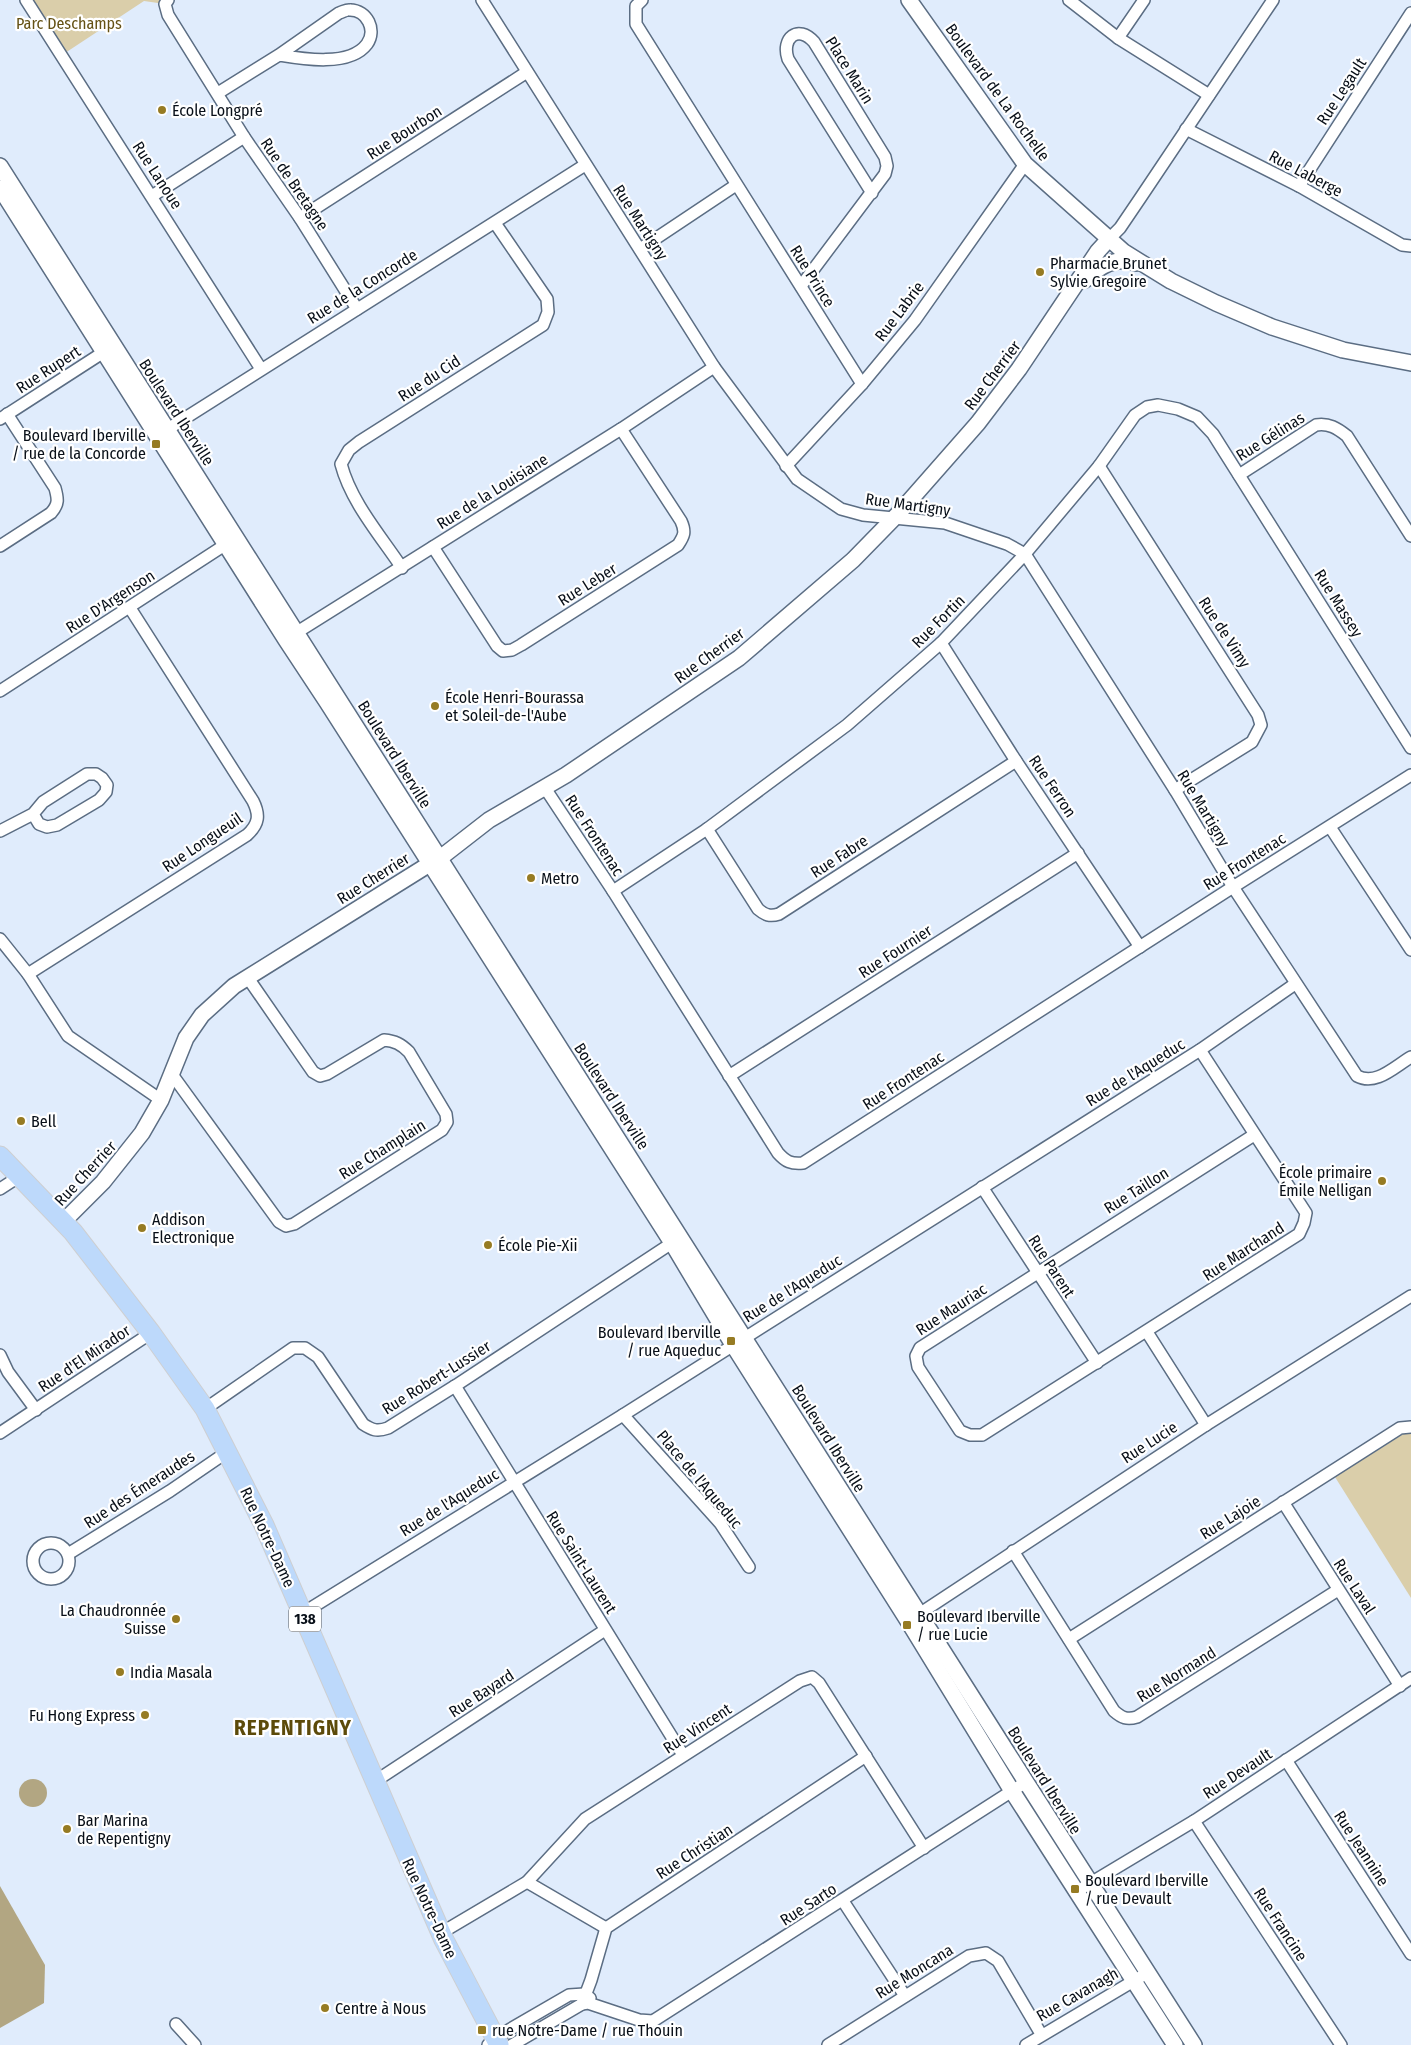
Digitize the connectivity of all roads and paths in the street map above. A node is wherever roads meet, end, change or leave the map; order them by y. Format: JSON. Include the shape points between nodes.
{"nodes":[{"id":1,"x":26,"y":0,"type":"edge"},
{"id":2,"x":168,"y":0,"type":"edge"},
{"id":3,"x":482,"y":0,"type":"edge"},
{"id":4,"x":642,"y":0,"type":"edge"},
{"id":5,"x":909,"y":0,"type":"edge"},
{"id":6,"x":1069,"y":0,"type":"edge"},
{"id":7,"x":1144,"y":0,"type":"edge"},
{"id":8,"x":1274,"y":0,"type":"edge"},
{"id":9,"x":1411,"y":13,"type":"edge"},
{"id":10,"x":1118,"y":38,"type":"junction"},
{"id":11,"x":279,"y":55,"type":"junction"},
{"id":12,"x":526,"y":72,"type":"junction"},
{"id":13,"x":218,"y":93,"type":"junction"},
{"id":14,"x":1208,"y":95,"type":"junction"},
{"id":15,"x":1186,"y":129,"type":"junction"},
{"id":16,"x":244,"y":137,"type":"junction"},
{"id":17,"x":1025,"y":164,"type":"junction"},
{"id":18,"x":585,"y":165,"type":"junction"},
{"id":19,"x":0,"y":166,"type":"edge"},
{"id":20,"x":736,"y":185,"type":"junction"},
{"id":21,"x":1299,"y":186,"type":"junction"},
{"id":22,"x":0,"y":188,"type":"edge"},
{"id":23,"x":872,"y":193,"type":"junction"},
{"id":24,"x":152,"y":196,"type":"junction"},
{"id":25,"x":300,"y":218,"type":"junction"},
{"id":26,"x":495,"y":222,"type":"junction"},
{"id":27,"x":1109,"y":239,"type":"junction"},
{"id":28,"x":1411,"y":246,"type":"edge"},
{"id":29,"x":640,"y":249,"type":"junction"},
{"id":30,"x":1157,"y":273,"type":"junction"},
{"id":31,"x":801,"y":286,"type":"junction"},
{"id":32,"x":357,"y":309,"type":"junction"},
{"id":33,"x":1058,"y":311,"type":"junction"},
{"id":34,"x":109,"y":349,"type":"junction"},
{"id":35,"x":1411,"y":363,"type":"edge"},
{"id":36,"x":714,"y":366,"type":"junction"},
{"id":37,"x":261,"y":369,"type":"junction"},
{"id":38,"x":862,"y":384,"type":"junction"},
{"id":39,"x":4,"y":416,"type":"edge"},
{"id":40,"x":621,"y":429,"type":"junction"},
{"id":41,"x":162,"y":433,"type":"junction"},
{"id":42,"x":786,"y":466,"type":"junction"},
{"id":43,"x":1099,"y":466,"type":"junction"},
{"id":44,"x":1239,"y":475,"type":"junction"},
{"id":45,"x":893,"y":519,"type":"junction"},
{"id":46,"x":1411,"y":536,"type":"edge"},
{"id":47,"x":231,"y":541,"type":"junction"},
{"id":48,"x":0,"y":546,"type":"edge"},
{"id":49,"x":433,"y":547,"type":"junction"},
{"id":50,"x":1025,"y":554,"type":"junction"},
{"id":51,"x":402,"y":568,"type":"junction"},
{"id":52,"x":130,"y":608,"type":"junction"},
{"id":53,"x":291,"y":636,"type":"junction"},
{"id":54,"x":941,"y":643,"type":"junction"},
{"id":55,"x":0,"y":691,"type":"edge"},
{"id":56,"x":1411,"y":748,"type":"edge"},
{"id":57,"x":1016,"y":761,"type":"junction"},
{"id":58,"x":1411,"y":775,"type":"edge"},
{"id":59,"x":545,"y":788,"type":"junction"},
{"id":60,"x":1174,"y":790,"type":"junction"},
{"id":61,"x":32,"y":814,"type":"junction"},
{"id":62,"x":1330,"y":827,"type":"junction"},
{"id":63,"x":707,"y":828,"type":"junction"},
{"id":64,"x":0,"y":831,"type":"edge"},
{"id":65,"x":1078,"y":853,"type":"junction"},
{"id":66,"x":434,"y":860,"type":"junction"},
{"id":67,"x":1233,"y":886,"type":"junction"},
{"id":68,"x":613,"y":890,"type":"junction"},
{"id":69,"x":0,"y":939,"type":"edge"},
{"id":70,"x":1140,"y":947,"type":"junction"},
{"id":71,"x":1411,"y":950,"type":"edge"},
{"id":72,"x":28,"y":974,"type":"junction"},
{"id":73,"x":248,"y":978,"type":"junction"},
{"id":74,"x":1295,"y":984,"type":"junction"},
{"id":75,"x":1200,"y":1050,"type":"junction"},
{"id":76,"x":1411,"y":1057,"type":"edge"},
{"id":77,"x":171,"y":1073,"type":"junction"},
{"id":78,"x":729,"y":1076,"type":"junction"},
{"id":79,"x":161,"y":1100,"type":"junction"},
{"id":80,"x":1254,"y":1135,"type":"junction"},
{"id":81,"x":0,"y":1156,"type":"edge"},
{"id":82,"x":20,"y":1176,"type":"junction"},
{"id":83,"x":982,"y":1187,"type":"junction"},
{"id":84,"x":0,"y":1189,"type":"edge"},
{"id":85,"x":64,"y":1221,"type":"junction"},
{"id":86,"x":676,"y":1240,"type":"junction"},
{"id":87,"x":1036,"y":1273,"type":"junction"},
{"id":88,"x":1411,"y":1296,"type":"edge"},
{"id":89,"x":1148,"y":1332,"type":"junction"},
{"id":90,"x":151,"y":1333,"type":"junction"},
{"id":91,"x":739,"y":1341,"type":"junction"},
{"id":92,"x":0,"y":1355,"type":"edge"},
{"id":93,"x":1096,"y":1363,"type":"junction"},
{"id":94,"x":455,"y":1386,"type":"junction"},
{"id":95,"x":205,"y":1409,"type":"junction"},
{"id":96,"x":36,"y":1410,"type":"junction"},
{"id":97,"x":623,"y":1415,"type":"junction"},
{"id":98,"x":1206,"y":1425,"type":"junction"},
{"id":99,"x":1411,"y":1427,"type":"edge"},
{"id":100,"x":0,"y":1433,"type":"edge"},
{"id":101,"x":227,"y":1452,"type":"junction"},
{"id":102,"x":513,"y":1482,"type":"junction"},
{"id":103,"x":1284,"y":1502,"type":"junction"},
{"id":104,"x":1013,"y":1551,"type":"junction"},
{"id":105,"x":68,"y":1554,"type":"dead end"},
{"id":106,"x":749,"y":1567,"type":"dead end"},
{"id":107,"x":1338,"y":1590,"type":"junction"},
{"id":108,"x":303,"y":1613,"type":"junction"},
{"id":109,"x":914,"y":1617,"type":"junction"},
{"id":110,"x":605,"y":1630,"type":"junction"},
{"id":111,"x":1069,"y":1639,"type":"junction"},
{"id":112,"x":1411,"y":1678,"type":"edge"},
{"id":113,"x":1400,"y":1686,"type":"junction"},
{"id":114,"x":683,"y":1755,"type":"junction"},
{"id":115,"x":866,"y":1756,"type":"junction"},
{"id":116,"x":1286,"y":1760,"type":"junction"},
{"id":117,"x":374,"y":1782,"type":"junction"},
{"id":118,"x":1026,"y":1782,"type":"junction"},
{"id":119,"x":1012,"y":1791,"type":"junction"},
{"id":120,"x":1194,"y":1821,"type":"junction"},
{"id":121,"x":924,"y":1848,"type":"junction"},
{"id":122,"x":526,"y":1882,"type":"junction"},
{"id":123,"x":1084,"y":1887,"type":"junction"},
{"id":124,"x":843,"y":1901,"type":"junction"},
{"id":125,"x":606,"y":1928,"type":"junction"},
{"id":126,"x":440,"y":1933,"type":"junction"},
{"id":127,"x":1411,"y":1954,"type":"edge"},
{"id":128,"x":1147,"y":1973,"type":"junction"},
{"id":129,"x":1132,"y":1981,"type":"junction"},
{"id":130,"x":904,"y":1996,"type":"junction"},
{"id":131,"x":584,"y":2000,"type":"junction"},
{"id":132,"x":176,"y":2024,"type":"dead end"},
{"id":133,"x":1042,"y":2034,"type":"junction"},
{"id":134,"x":498,"y":2043,"type":"edge"},
{"id":135,"x":195,"y":2045,"type":"edge"},
{"id":136,"x":828,"y":2045,"type":"edge"},
{"id":137,"x":1026,"y":2045,"type":"edge"},
{"id":138,"x":1175,"y":2045,"type":"edge"},
{"id":139,"x":1194,"y":2045,"type":"edge"},
{"id":140,"x":1341,"y":2045,"type":"edge"}],
"edges":[{"from":1,"to":24,"type":"street","name":"Rue Lanoue"},
{"from":2,"to":13,"type":"street","name":"Rue de Bretagne","via":[[165,4],[168,15]]},
{"from":3,"to":12,"type":"street","name":"Rue Martigny"},
{"from":4,"to":20,"type":"street","name":"Rue Prince","via":[[636,6],[636,24]]},
{"from":5,"to":17,"type":"street","name":"Boulevard de La Rochelle"},
{"from":6,"to":10,"type":"street"},
{"from":7,"to":10,"type":"street"},
{"from":8,"to":14,"type":"street","name":"Rue Cherrier"},
{"from":9,"to":21,"type":"street","name":"Rue Legault"},
{"from":10,"to":14,"type":"street"},
{"from":11,"to":11,"type":"street","via":[[349,9],[365,16],[370,23],[372,31],[367,44],[345,57],[306,60]]},
{"from":11,"to":13,"type":"street"},
{"from":12,"to":18,"type":"street","name":"Rue Martigny"},
{"from":12,"to":25,"type":"street","name":"Rue Bourbon"},
{"from":13,"to":16,"type":"street","name":"Rue de Bretagne"},
{"from":14,"to":15,"type":"street","name":"Rue Cherrier"},
{"from":15,"to":21,"type":"street","name":"Rue Laberge"},
{"from":15,"to":27,"type":"street","name":"Rue Cherrier","via":[[1120,228]]},
{"from":16,"to":24,"type":"street"},
{"from":16,"to":25,"type":"street","name":"Rue de Bretagne"},
{"from":17,"to":27,"type":"street","name":"Boulevard de La Rochelle"},
{"from":17,"to":38,"type":"street","name":"Rue Labrie","via":[[915,320]]},
{"from":18,"to":26,"type":"street","name":"Rue de la Concorde"},
{"from":18,"to":29,"type":"street","name":"Rue Martigny"},
{"from":19,"to":34,"type":"street","name":"Boulevard Iberville"},
{"from":20,"to":29,"type":"street"},
{"from":20,"to":31,"type":"street","name":"Rue Prince"},
{"from":21,"to":28,"type":"street","name":"Rue Laberge","via":[[1402,245]]},
{"from":22,"to":34,"type":"street","name":"Boulevard Iberville"},
{"from":23,"to":23,"type":"street","name":"Place Marin","via":[[885,174],[886,157],[814,42],[797,33],[786,43],[788,59]]},
{"from":23,"to":31,"type":"street","name":"Place Marin"},
{"from":24,"to":37,"type":"street","name":"Rue Lanoue"},
{"from":25,"to":32,"type":"street","name":"Rue de Bretagne"},
{"from":26,"to":32,"type":"street","name":"Rue de la Concorde"},
{"from":26,"to":51,"type":"street","name":"Rue du Cid","via":[[546,299],[548,312],[543,325],[359,442],[349,450],[341,464],[352,492]]},
{"from":27,"to":30,"type":"street","name":"Boulevard de La Rochelle"},
{"from":27,"to":33,"type":"street","name":"Rue Cherrier"},
{"from":29,"to":36,"type":"street","name":"Rue Martigny"},
{"from":30,"to":33,"type":"street","via":[[1127,260],[1109,263],[1090,275]]},
{"from":30,"to":35,"type":"street","name":"Boulevard de La Rochelle","via":[[1216,303],[1285,332],[1351,352]]},
{"from":31,"to":38,"type":"street","name":"Rue Prince"},
{"from":32,"to":37,"type":"street","name":"Rue de la Concorde"},
{"from":33,"to":45,"type":"street","name":"Rue Cherrier","via":[[978,423]]},
{"from":34,"to":39,"type":"street","name":"Rue Rupert"},
{"from":34,"to":41,"type":"street","name":"Boulevard Iberville"},
{"from":36,"to":40,"type":"street","name":"Rue de la Louisiane"},
{"from":36,"to":42,"type":"street","name":"Rue Martigny"},
{"from":37,"to":41,"type":"street","name":"Rue de la Concorde"},
{"from":38,"to":42,"type":"street","name":"Rue Labrie"},
{"from":39,"to":48,"type":"street","via":[[55,488],[58,498],[51,513]]},
{"from":40,"to":49,"type":"street","name":"Rue de la Louisiane"},
{"from":40,"to":49,"type":"street","name":"Rue Leber","via":[[681,522],[684,536],[678,545],[538,634],[512,650],[503,651]]},
{"from":41,"to":47,"type":"street","name":"Boulevard Iberville"},
{"from":42,"to":45,"type":"street","name":"Rue Martigny","via":[[797,479],[841,509]]},
{"from":43,"to":44,"type":"street","name":"Rue Fortin","via":[[1135,415],[1147,407],[1158,405],[1188,413],[1205,423]]},
{"from":43,"to":50,"type":"street","name":"Rue Fortin"},
{"from":43,"to":60,"type":"street","name":"Rue de Vimy","via":[[1258,715],[1261,725],[1252,742]]},
{"from":44,"to":46,"type":"street","name":"Rue Gélinas","via":[[1316,425],[1326,424],[1347,436]]},
{"from":44,"to":56,"type":"street","name":"Rue Massey"},
{"from":45,"to":50,"type":"street","name":"Rue Martigny","via":[[944,524],[1007,544]]},
{"from":45,"to":59,"type":"street","name":"Rue Cherrier","via":[[853,560],[738,658]]},
{"from":47,"to":52,"type":"street","name":"Rue D'Argenson"},
{"from":47,"to":53,"type":"street","name":"Boulevard Iberville"},
{"from":49,"to":51,"type":"street","name":"Rue de la Louisiane"},
{"from":50,"to":54,"type":"street","name":"Rue Fortin"},
{"from":50,"to":60,"type":"street","name":"Rue Martigny"},
{"from":51,"to":53,"type":"street","name":"Rue de la Louisiane"},
{"from":52,"to":55,"type":"street","name":"Rue D'Argenson"},
{"from":52,"to":72,"type":"street","name":"Rue Longueuil","via":[[253,800],[258,820],[247,835]]},
{"from":53,"to":66,"type":"street","name":"Boulevard Iberville"},
{"from":54,"to":57,"type":"street","name":"Rue Ferron"},
{"from":54,"to":63,"type":"street","name":"Rue Fortin","via":[[847,725]]},
{"from":57,"to":63,"type":"street","name":"Rue Fabre","via":[[772,916],[758,909]]},
{"from":57,"to":65,"type":"street","name":"Rue Ferron"},
{"from":58,"to":62,"type":"street","name":"Rue Frontenac"},
{"from":59,"to":66,"type":"street","name":"Rue Cherrier","via":[[489,820]]},
{"from":59,"to":68,"type":"street","name":"Rue Frontenac"},
{"from":60,"to":67,"type":"street","name":"Rue Martigny"},
{"from":61,"to":61,"type":"street","via":[[39,824],[47,827],[57,825],[99,800],[107,785],[96,774],[87,774],[43,802]]},
{"from":61,"to":64,"type":"street"},
{"from":62,"to":67,"type":"street","name":"Rue Frontenac"},
{"from":62,"to":71,"type":"street"},
{"from":63,"to":68,"type":"street","name":"Rue Fortin"},
{"from":65,"to":70,"type":"street","name":"Rue Ferron"},
{"from":65,"to":78,"type":"street","name":"Rue Fournier"},
{"from":66,"to":73,"type":"street","name":"Rue Cherrier"},
{"from":66,"to":86,"type":"street","name":"Boulevard Iberville"},
{"from":67,"to":70,"type":"street","name":"Rue Frontenac"},
{"from":67,"to":74,"type":"street","name":"Rue Martigny"},
{"from":68,"to":78,"type":"street","name":"Rue Frontenac"},
{"from":69,"to":72,"type":"street"},
{"from":70,"to":78,"type":"street","name":"Rue Frontenac","via":[[803,1163],[786,1162],[778,1153]]},
{"from":72,"to":79,"type":"street","via":[[68,1036]]},
{"from":73,"to":77,"type":"street","name":"Rue Cherrier","via":[[234,986],[202,1015],[186,1038]]},
{"from":73,"to":77,"type":"street","name":"Rue Champlain","via":[[313,1072],[320,1076],[384,1040],[402,1045],[446,1114],[447,1122],[442,1130],[286,1226],[279,1222]]},
{"from":74,"to":75,"type":"street","name":"Rue de l'Aqueduc"},
{"from":74,"to":76,"type":"street","name":"Rue Martigny","via":[[1357,1076],[1374,1080]]},
{"from":75,"to":80,"type":"street","name":"Rue Marchand"},
{"from":75,"to":83,"type":"street","name":"Rue de l'Aqueduc"},
{"from":77,"to":79,"type":"street","name":"Rue Cherrier"},
{"from":79,"to":85,"type":"street","name":"Rue Cherrier","via":[[122,1160]]},
{"from":80,"to":87,"type":"street","name":"Rue Taillon"},
{"from":80,"to":89,"type":"street","name":"Rue Marchand","via":[[1306,1213],[1299,1234]]},
{"from":81,"to":82,"type":"main road","name":"Rue Notre-Dame","number":"138"},
{"from":82,"to":84,"type":"street"},
{"from":82,"to":85,"type":"main road","name":"Rue Notre-Dame","number":"138"},
{"from":83,"to":87,"type":"street","name":"Rue Parent"},
{"from":83,"to":91,"type":"street","name":"Rue de l'Aqueduc"},
{"from":85,"to":90,"type":"main road","name":"Rue Notre-Dame","number":"138"},
{"from":86,"to":91,"type":"street","name":"Boulevard Iberville"},
{"from":86,"to":94,"type":"street","name":"Rue Robert-Lussier"},
{"from":87,"to":93,"type":"street","name":"Rue Parent"},
{"from":87,"to":93,"type":"street","name":"Rue Mauriac","via":[[920,1348],[916,1356],[918,1367],[960,1431],[982,1435]]},
{"from":88,"to":98,"type":"street","name":"Rue Lucie"},
{"from":89,"to":93,"type":"street","name":"Rue Marchand"},
{"from":89,"to":98,"type":"street"},
{"from":90,"to":95,"type":"main road","name":"Rue Notre-Dame","number":"138"},
{"from":90,"to":96,"type":"street","name":"Rue d'El Mirador"},
{"from":91,"to":97,"type":"street","name":"Rue de l'Aqueduc"},
{"from":91,"to":109,"type":"street","name":"Boulevard Iberville"},
{"from":92,"to":96,"type":"street","name":"Rue d'El Mirador","via":[[8,1372]]},
{"from":94,"to":95,"type":"street","name":"Rue Robert-Lussier","via":[[379,1432],[363,1424],[318,1357],[305,1348],[293,1348]]},
{"from":94,"to":102,"type":"street","name":"Rue Saint-Laurent"},
{"from":95,"to":101,"type":"main road","name":"Rue Notre-Dame","number":"138"},
{"from":96,"to":100,"type":"street","name":"Rue d'El Mirador"},
{"from":97,"to":102,"type":"street","name":"Rue de l'Aqueduc"},
{"from":97,"to":106,"type":"street","name":"Place de l'Aqueduc","via":[[720,1523]]},
{"from":98,"to":104,"type":"street","name":"Rue Lucie"},
{"from":99,"to":103,"type":"street","name":"Rue Lajoie","via":[[1400,1428]]},
{"from":101,"to":105,"type":"street","name":"Rue des Émeraudes"},
{"from":101,"to":108,"type":"main road","name":"Rue Notre-Dame","number":"138"},
{"from":102,"to":108,"type":"street","name":"Rue de l'Aqueduc"},
{"from":102,"to":110,"type":"street","name":"Rue Saint-Laurent"},
{"from":103,"to":107,"type":"street","name":"Rue Laval"},
{"from":103,"to":111,"type":"street","name":"Rue Lajoie"},
{"from":104,"to":109,"type":"street","name":"Rue Lucie"},
{"from":104,"to":111,"type":"street","name":"Rue Normand"},
{"from":107,"to":111,"type":"street","name":"Rue Normand","via":[[1137,1717],[1128,1719],[1114,1711]]},
{"from":107,"to":113,"type":"street","name":"Rue Laval"},
{"from":108,"to":117,"type":"main road","name":"Rue Notre-Dame","number":"138"},
{"from":109,"to":118,"type":"street","name":"Boulevard Iberville"},
{"from":109,"to":119,"type":"street","name":"Boulevard Iberville"},
{"from":110,"to":114,"type":"street","name":"Rue Saint-Laurent"},
{"from":110,"to":117,"type":"street","name":"Rue Bayard"},
{"from":112,"to":113,"type":"street","name":"Rue Devault"},
{"from":113,"to":116,"type":"street","name":"Rue Devault"},
{"from":114,"to":115,"type":"street","name":"Rue Vincent","via":[[800,1681],[812,1677]]},
{"from":114,"to":122,"type":"street","name":"Rue Vincent","via":[[585,1819]]},
{"from":115,"to":121,"type":"street","name":"Rue Vincent"},
{"from":115,"to":125,"type":"street","name":"Rue Christian"},
{"from":116,"to":120,"type":"street","name":"Rue Devault"},
{"from":116,"to":127,"type":"street","name":"Rue Jeannine"},
{"from":117,"to":126,"type":"main road","name":"Rue Notre-Dame","number":"138"},
{"from":118,"to":119,"type":"street","name":"Rue Sarto"},
{"from":118,"to":123,"type":"street","name":"Boulevard Iberville"},
{"from":119,"to":121,"type":"street","name":"Rue Sarto"},
{"from":119,"to":123,"type":"street","name":"Boulevard Iberville"},
{"from":120,"to":123,"type":"street","name":"Rue Devault"},
{"from":120,"to":140,"type":"street","name":"Rue Francine"},
{"from":121,"to":124,"type":"street","name":"Rue Sarto"},
{"from":122,"to":125,"type":"street"},
{"from":122,"to":126,"type":"street","name":"Rue Vincent"},
{"from":123,"to":128,"type":"street","name":"Boulevard Iberville"},
{"from":123,"to":129,"type":"street","name":"Boulevard Iberville"},
{"from":124,"to":130,"type":"street"},
{"from":124,"to":131,"type":"street","name":"Rue Sarto","via":[[654,2021],[639,2020]]},
{"from":125,"to":131,"type":"street"},
{"from":126,"to":134,"type":"main road","name":"Rue Notre-Dame","number":"138"},
{"from":128,"to":129,"type":"street","name":"Rue Cavanagh"},
{"from":128,"to":139,"type":"street","name":"Boulevard Iberville"},
{"from":129,"to":133,"type":"street","name":"Rue Cavanagh"},
{"from":129,"to":138,"type":"street","name":"Boulevard Iberville"},
{"from":130,"to":133,"type":"street","name":"Rue Moncana","via":[[969,1956],[986,1953],[998,1961]]},
{"from":130,"to":136,"type":"street","name":"Rue Moncana"},
{"from":131,"to":134,"type":"street"},
{"from":131,"to":134,"type":"street","via":[[569,1995]]},
{"from":132,"to":135,"type":"street"},
{"from":133,"to":137,"type":"street","name":"Rue Cavanagh"}]}
